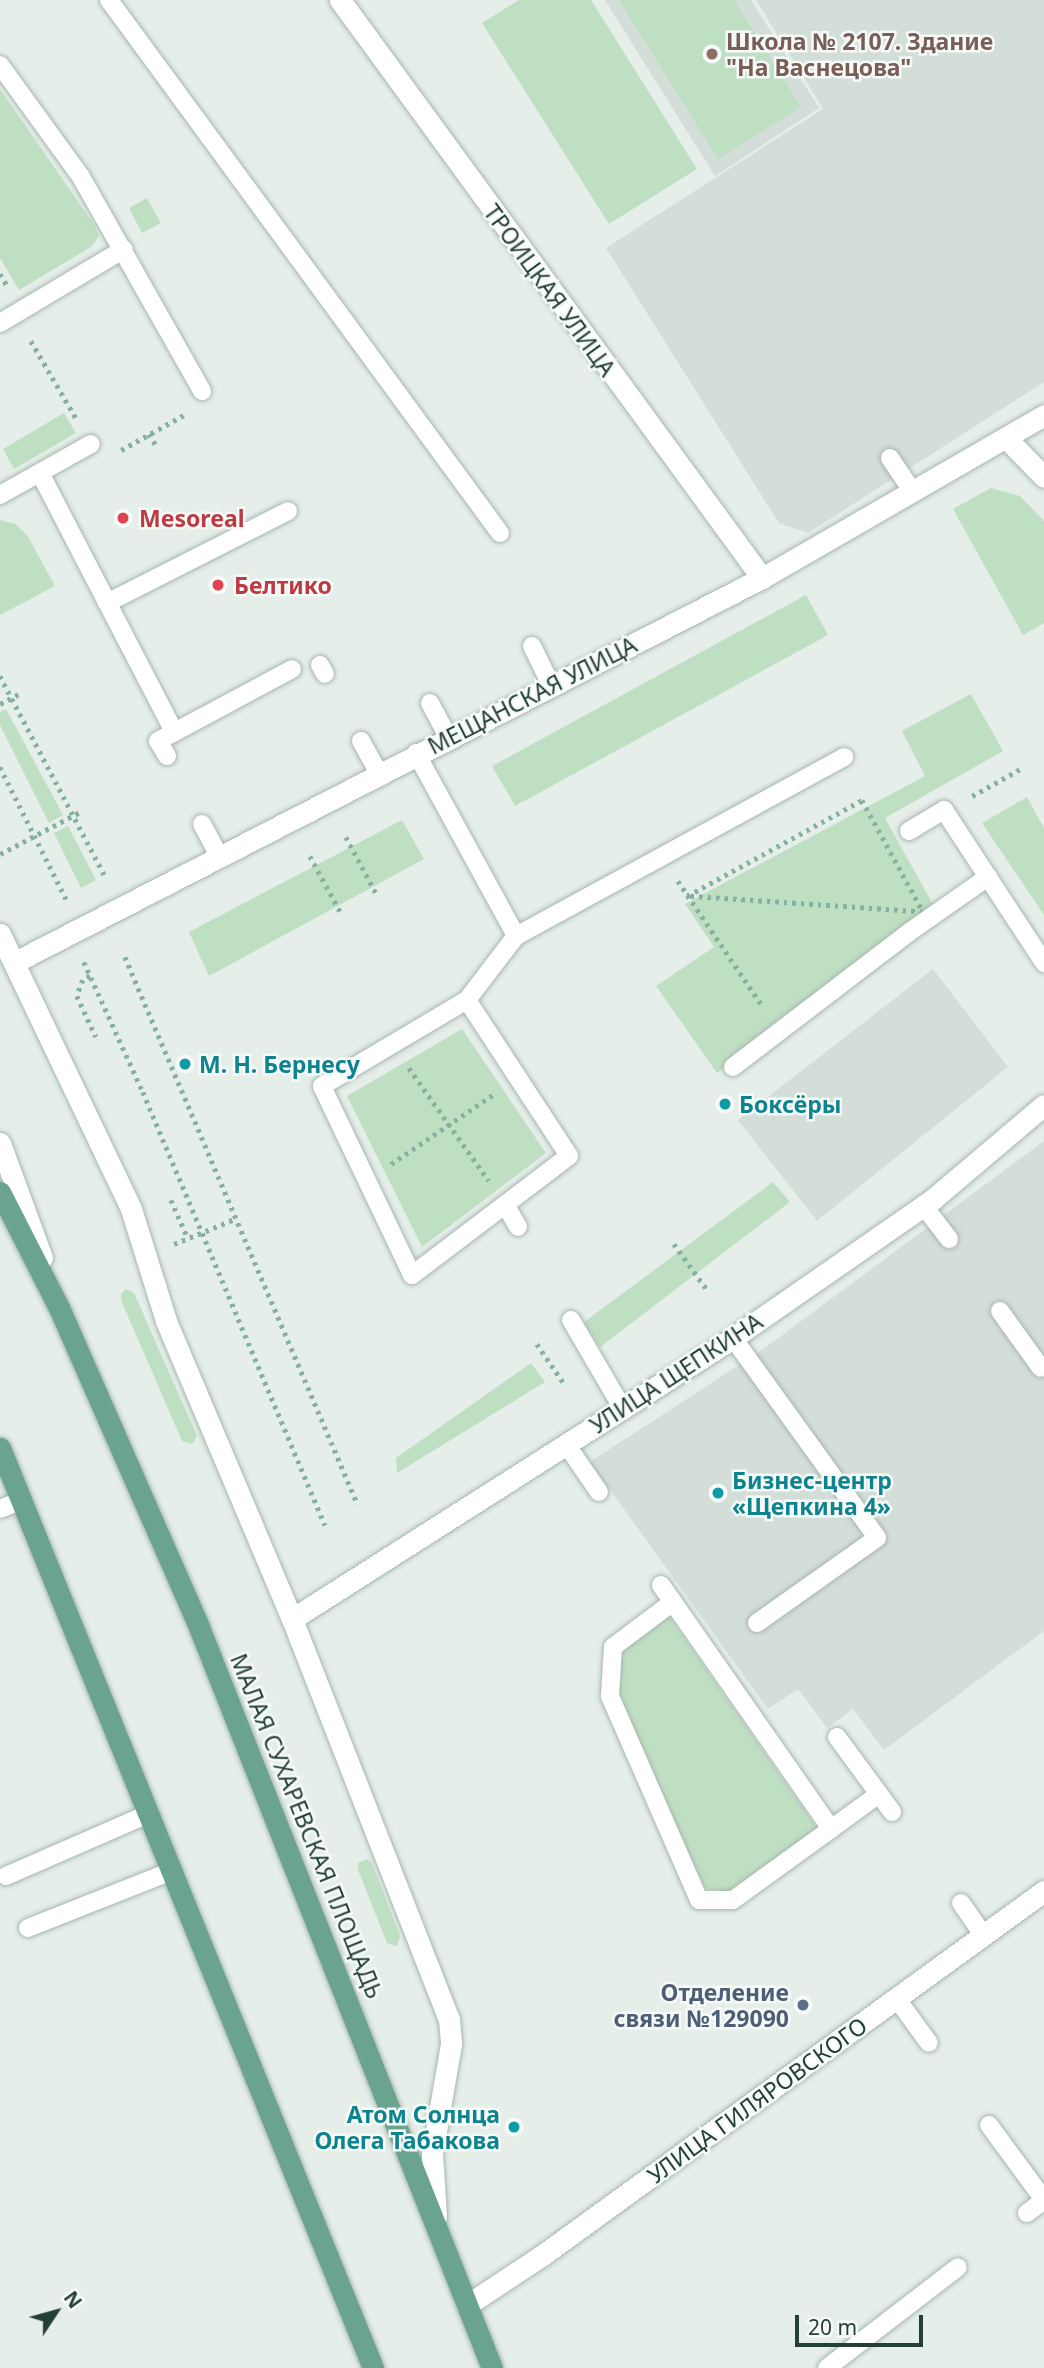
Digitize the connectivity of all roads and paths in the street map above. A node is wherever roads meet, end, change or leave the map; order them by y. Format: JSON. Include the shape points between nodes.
{"nodes":[{"id":1,"x":109,"y":0,"type":"edge"},
{"id":2,"x":340,"y":0,"type":"edge"},
{"id":3,"x":0,"y":65,"type":"edge"},
{"id":4,"x":124,"y":249,"type":"junction"},
{"id":5,"x":7,"y":319,"type":"edge"},
{"id":6,"x":202,"y":391,"type":"joint"},
{"id":7,"x":1044,"y":415,"type":"edge"},
{"id":8,"x":149,"y":434,"type":"junction"},
{"id":9,"x":1006,"y":438,"type":"junction"},
{"id":10,"x":91,"y":444,"type":"junction"},
{"id":11,"x":156,"y":446,"type":"dead end"},
{"id":12,"x":890,"y":458,"type":"dead end"},
{"id":13,"x":40,"y":473,"type":"junction"},
{"id":14,"x":1044,"y":477,"type":"edge"},
{"id":15,"x":912,"y":491,"type":"junction"},
{"id":16,"x":0,"y":495,"type":"edge"},
{"id":17,"x":288,"y":511,"type":"dead end"},
{"id":18,"x":500,"y":533,"type":"dead end"},
{"id":19,"x":762,"y":578,"type":"junction"},
{"id":20,"x":107,"y":603,"type":"junction"},
{"id":21,"x":532,"y":646,"type":"dead end"},
{"id":22,"x":292,"y":669,"type":"dead end"},
{"id":23,"x":0,"y":676,"type":"edge"},
{"id":24,"x":551,"y":685,"type":"junction"},
{"id":25,"x":21,"y":693,"type":"dead end"},
{"id":26,"x":12,"y":698,"type":"junction"},
{"id":27,"x":430,"y":703,"type":"dead end"},
{"id":28,"x":0,"y":704,"type":"edge"},
{"id":29,"x":174,"y":732,"type":"junction"},
{"id":30,"x":448,"y":737,"type":"junction"},
{"id":31,"x":361,"y":741,"type":"dead end"},
{"id":32,"x":416,"y":754,"type":"junction"},
{"id":33,"x":167,"y":756,"type":"dead end"},
{"id":34,"x":844,"y":757,"type":"dead end"},
{"id":35,"x":0,"y":767,"type":"edge"},
{"id":36,"x":379,"y":773,"type":"junction"},
{"id":37,"x":82,"y":811,"type":"dead end"},
{"id":38,"x":74,"y":816,"type":"junction"},
{"id":39,"x":202,"y":824,"type":"dead end"},
{"id":40,"x":909,"y":831,"type":"dead end"},
{"id":41,"x":34,"y":836,"type":"junction"},
{"id":42,"x":346,"y":837,"type":"dead end"},
{"id":43,"x":0,"y":854,"type":"edge"},
{"id":44,"x":310,"y":856,"type":"dead end"},
{"id":45,"x":220,"y":858,"type":"junction"},
{"id":46,"x":675,"y":876,"type":"dead end"},
{"id":47,"x":988,"y":877,"type":"junction"},
{"id":48,"x":110,"y":885,"type":"dead end"},
{"id":49,"x":377,"y":895,"type":"dead end"},
{"id":50,"x":687,"y":896,"type":"junction"},
{"id":51,"x":69,"y":906,"type":"dead end"},
{"id":52,"x":342,"y":915,"type":"dead end"},
{"id":53,"x":921,"y":917,"type":"junction"},
{"id":54,"x":0,"y":934,"type":"edge"},
{"id":55,"x":516,"y":936,"type":"junction"},
{"id":56,"x":79,"y":952,"type":"dead end"},
{"id":57,"x":125,"y":957,"type":"dead end"},
{"id":58,"x":15,"y":962,"type":"junction"},
{"id":59,"x":1044,"y":963,"type":"edge"},
{"id":60,"x":90,"y":976,"type":"junction"},
{"id":61,"x":467,"y":1000,"type":"junction"},
{"id":62,"x":765,"y":1009,"type":"dead end"},
{"id":63,"x":96,"y":1037,"type":"dead end"},
{"id":64,"x":393,"y":1044,"type":"junction"},
{"id":65,"x":733,"y":1067,"type":"dead end"},
{"id":66,"x":518,"y":1078,"type":"junction"},
{"id":67,"x":1044,"y":1105,"type":"edge"},
{"id":68,"x":449,"y":1125,"type":"junction"},
{"id":69,"x":0,"y":1143,"type":"edge"},
{"id":70,"x":367,"y":1180,"type":"junction"},
{"id":71,"x":0,"y":1192,"type":"edge"},
{"id":72,"x":171,"y":1200,"type":"dead end"},
{"id":73,"x":923,"y":1205,"type":"junction"},
{"id":74,"x":506,"y":1206,"type":"junction"},
{"id":75,"x":237,"y":1218,"type":"junction"},
{"id":76,"x":518,"y":1227,"type":"dead end"},
{"id":77,"x":202,"y":1233,"type":"junction"},
{"id":78,"x":188,"y":1238,"type":"junction"},
{"id":79,"x":948,"y":1239,"type":"dead end"},
{"id":80,"x":674,"y":1244,"type":"dead end"},
{"id":81,"x":164,"y":1247,"type":"dead end"},
{"id":82,"x":708,"y":1291,"type":"dead end"},
{"id":83,"x":60,"y":1310,"type":"junction"},
{"id":84,"x":1000,"y":1311,"type":"dead end"},
{"id":85,"x":571,"y":1320,"type":"dead end"},
{"id":86,"x":733,"y":1338,"type":"junction"},
{"id":87,"x":537,"y":1344,"type":"dead end"},
{"id":88,"x":1041,"y":1368,"type":"dead end"},
{"id":89,"x":564,"y":1382,"type":"dead end"},
{"id":90,"x":623,"y":1409,"type":"junction"},
{"id":91,"x":566,"y":1444,"type":"junction"},
{"id":92,"x":0,"y":1448,"type":"edge"},
{"id":93,"x":0,"y":1457,"type":"edge"},
{"id":94,"x":599,"y":1492,"type":"dead end"},
{"id":95,"x":22,"y":1500,"type":"junction"},
{"id":96,"x":358,"y":1506,"type":"dead end"},
{"id":97,"x":0,"y":1509,"type":"edge"},
{"id":98,"x":325,"y":1525,"type":"dead end"},
{"id":99,"x":661,"y":1584,"type":"dead end"},
{"id":100,"x":673,"y":1602,"type":"junction"},
{"id":101,"x":292,"y":1619,"type":"junction"},
{"id":102,"x":757,"y":1623,"type":"dead end"},
{"id":103,"x":837,"y":1737,"type":"dead end"},
{"id":104,"x":878,"y":1794,"type":"junction"},
{"id":105,"x":892,"y":1812,"type":"dead end"},
{"id":106,"x":149,"y":1813,"type":"junction"},
{"id":107,"x":831,"y":1829,"type":"junction"},
{"id":108,"x":172,"y":1871,"type":"junction"},
{"id":109,"x":6,"y":1876,"type":"dead end"},
{"id":110,"x":1044,"y":1891,"type":"edge"},
{"id":111,"x":961,"y":1903,"type":"dead end"},
{"id":112,"x":28,"y":1928,"type":"dead end"},
{"id":113,"x":983,"y":1936,"type":"junction"},
{"id":114,"x":897,"y":1999,"type":"junction"},
{"id":115,"x":929,"y":2043,"type":"dead end"},
{"id":116,"x":989,"y":2124,"type":"dead end"},
{"id":117,"x":1044,"y":2200,"type":"edge"},
{"id":118,"x":1027,"y":2213,"type":"dead end"},
{"id":119,"x":437,"y":2225,"type":"junction"},
{"id":120,"x":958,"y":2267,"type":"dead end"},
{"id":121,"x":467,"y":2305,"type":"junction"},
{"id":122,"x":373,"y":2368,"type":"edge"},
{"id":123,"x":492,"y":2368,"type":"edge"},
{"id":124,"x":827,"y":2368,"type":"edge"}],
"edges":[{"from":1,"to":18,"type":"lane"},
{"from":2,"to":19,"type":"street","name":"ТРОИЦКАЯ УЛИЦА"},
{"from":3,"to":4,"type":"lane","via":[[81,177]]},
{"from":4,"to":5,"type":"lane"},
{"from":4,"to":6,"type":"lane"},
{"from":5,"to":10,"type":"path"},
{"from":6,"to":8,"type":"path","via":[[196,409]]},
{"from":7,"to":9,"type":"street","name":"МЕЩАНСКАЯ УЛИЦА"},
{"from":8,"to":10,"type":"path","via":[[101,461]]},
{"from":8,"to":11,"type":"path"},
{"from":9,"to":14,"type":"street"},
{"from":9,"to":15,"type":"street","name":"МЕЩАНСКАЯ УЛИЦА"},
{"from":10,"to":13,"type":"lane"},
{"from":12,"to":15,"type":"lane"},
{"from":13,"to":16,"type":"lane"},
{"from":13,"to":20,"type":"lane"},
{"from":15,"to":19,"type":"street","name":"МЕЩАНСКАЯ УЛИЦА"},
{"from":17,"to":20,"type":"lane"},
{"from":19,"to":24,"type":"street","name":"МЕЩАНСКАЯ УЛИЦА"},
{"from":20,"to":29,"type":"lane"},
{"from":21,"to":24,"type":"lane"},
{"from":22,"to":29,"type":"lane"},
{"from":23,"to":26,"type":"path"},
{"from":24,"to":30,"type":"street","name":"МЕЩАНСКАЯ УЛИЦА"},
{"from":25,"to":26,"type":"path"},
{"from":26,"to":28,"type":"path"},
{"from":26,"to":38,"type":"path"},
{"from":27,"to":30,"type":"lane"},
{"from":29,"to":33,"type":"lane","via":[[158,741]]},
{"from":30,"to":32,"type":"street","name":"МЕЩАНСКАЯ УЛИЦА"},
{"from":31,"to":36,"type":"lane"},
{"from":32,"to":36,"type":"street","name":"МЕЩАНСКАЯ УЛИЦА"},
{"from":32,"to":55,"type":"lane"},
{"from":34,"to":55,"type":"lane"},
{"from":35,"to":41,"type":"path"},
{"from":36,"to":45,"type":"street","name":"МЕЩАНСКАЯ УЛИЦА"},
{"from":37,"to":38,"type":"path"},
{"from":38,"to":41,"type":"path"},
{"from":38,"to":48,"type":"path"},
{"from":39,"to":45,"type":"lane"},
{"from":40,"to":47,"type":"lane","via":[[944,810]]},
{"from":41,"to":43,"type":"path"},
{"from":41,"to":51,"type":"path"},
{"from":42,"to":49,"type":"path"},
{"from":44,"to":52,"type":"path"},
{"from":45,"to":58,"type":"street","name":"МЕЩАНСКАЯ УЛИЦА"},
{"from":46,"to":50,"type":"path"},
{"from":47,"to":53,"type":"lane"},
{"from":47,"to":59,"type":"lane"},
{"from":50,"to":53,"type":"path"},
{"from":50,"to":53,"type":"path","via":[[862,800]]},
{"from":50,"to":62,"type":"path"},
{"from":53,"to":65,"type":"lane"},
{"from":54,"to":58,"type":"street"},
{"from":55,"to":61,"type":"lane"},
{"from":56,"to":60,"type":"path"},
{"from":57,"to":75,"type":"path"},
{"from":58,"to":101,"type":"street","via":[[131,1209],[166,1321]]},
{"from":60,"to":63,"type":"path","via":[[83,980],[77,996]]},
{"from":60,"to":77,"type":"path"},
{"from":61,"to":64,"type":"lane"},
{"from":61,"to":66,"type":"lane"},
{"from":64,"to":68,"type":"path"},
{"from":64,"to":70,"type":"lane","via":[[322,1086]]},
{"from":66,"to":68,"type":"path"},
{"from":66,"to":74,"type":"lane","via":[[569,1156]]},
{"from":67,"to":73,"type":"street","name":"УЛИЦА ЩЕПКИНА"},
{"from":68,"to":70,"type":"path"},
{"from":68,"to":74,"type":"path"},
{"from":69,"to":83,"type":"street"},
{"from":70,"to":74,"type":"lane","via":[[412,1275]]},
{"from":71,"to":83,"type":"main road","name":"МАЛАЯ СУХАРЕВСКАЯ ПЛОЩАДЬ"},
{"from":72,"to":78,"type":"path"},
{"from":73,"to":79,"type":"lane"},
{"from":73,"to":86,"type":"street","name":"УЛИЦА ЩЕПКИНА"},
{"from":74,"to":76,"type":"lane"},
{"from":75,"to":77,"type":"path"},
{"from":75,"to":96,"type":"path"},
{"from":77,"to":78,"type":"path"},
{"from":77,"to":98,"type":"path"},
{"from":78,"to":81,"type":"path"},
{"from":80,"to":82,"type":"path"},
{"from":83,"to":119,"type":"main road","name":"МАЛАЯ СУХАРЕВСКАЯ ПЛОЩАДЬ","via":[[204,1640]]},
{"from":84,"to":88,"type":"lane"},
{"from":85,"to":90,"type":"lane"},
{"from":86,"to":90,"type":"street","name":"УЛИЦА ЩЕПКИНА"},
{"from":86,"to":102,"type":"lane","via":[[877,1538]]},
{"from":87,"to":89,"type":"path"},
{"from":90,"to":91,"type":"street","name":"УЛИЦА ЩЕПКИНА"},
{"from":91,"to":94,"type":"lane"},
{"from":91,"to":101,"type":"street","name":"УЛИЦА ЩЕПКИНА"},
{"from":92,"to":95,"type":"main road"},
{"from":93,"to":95,"type":"street"},
{"from":95,"to":97,"type":"lane"},
{"from":95,"to":106,"type":"main road"},
{"from":99,"to":100,"type":"lane"},
{"from":100,"to":107,"type":"lane"},
{"from":100,"to":107,"type":"lane","via":[[613,1647],[611,1696],[699,1900],[733,1900]]},
{"from":101,"to":119,"type":"street","via":[[449,2019],[451,2043],[432,2154]]},
{"from":103,"to":104,"type":"lane"},
{"from":104,"to":105,"type":"lane"},
{"from":104,"to":107,"type":"lane"},
{"from":106,"to":108,"type":"main road"},
{"from":106,"to":109,"type":"lane"},
{"from":108,"to":112,"type":"lane"},
{"from":108,"to":122,"type":"main road"},
{"from":110,"to":113,"type":"street","name":"УЛИЦА ГИЛЯРОВСКОГО"},
{"from":111,"to":113,"type":"lane"},
{"from":113,"to":114,"type":"street","name":"УЛИЦА ГИЛЯРОВСКОГО"},
{"from":114,"to":115,"type":"lane"},
{"from":114,"to":121,"type":"street","name":"УЛИЦА ГИЛЯРОВСКОГО"},
{"from":116,"to":117,"type":"lane"},
{"from":117,"to":118,"type":"lane"},
{"from":119,"to":121,"type":"main road","name":"МАЛАЯ СУХАРЕВСКАЯ ПЛОЩАДЬ"},
{"from":120,"to":124,"type":"lane"},
{"from":121,"to":123,"type":"main road","name":"МАЛАЯ СУХАРЕВСКАЯ ПЛОЩАДЬ"}]}
